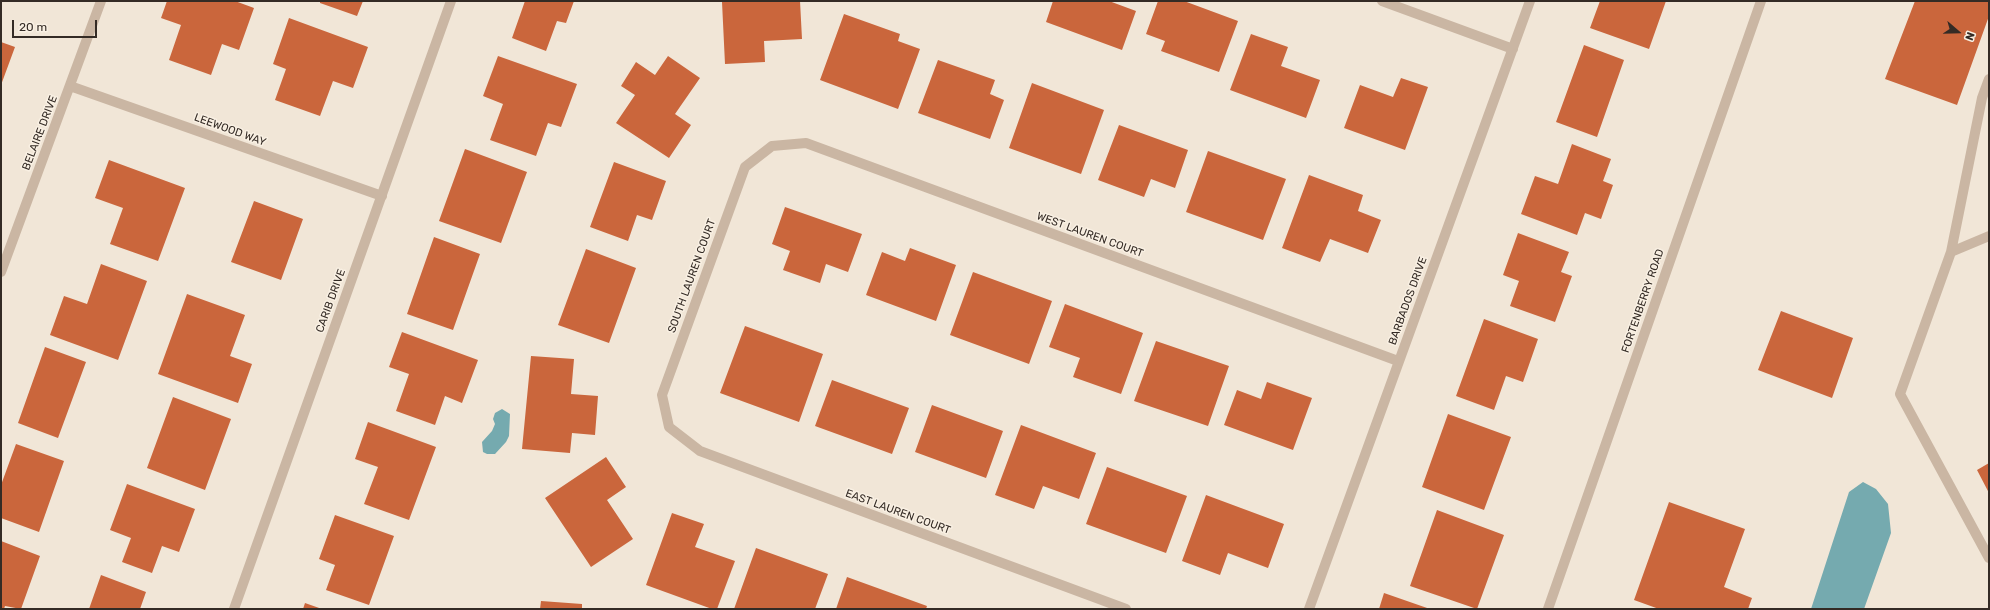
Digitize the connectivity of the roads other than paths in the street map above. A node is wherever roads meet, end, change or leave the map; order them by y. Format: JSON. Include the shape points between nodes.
{"nodes":[{"id":1,"x":101,"y":1,"type":"edge"},
{"id":2,"x":451,"y":1,"type":"edge"},
{"id":3,"x":1382,"y":1,"type":"edge"},
{"id":4,"x":1530,"y":1,"type":"edge"},
{"id":5,"x":1761,"y":1,"type":"edge"},
{"id":6,"x":1513,"y":49,"type":"junction"},
{"id":7,"x":1989,"y":79,"type":"edge"},
{"id":8,"x":70,"y":86,"type":"junction"},
{"id":9,"x":772,"y":146,"type":"joint"},
{"id":10,"x":382,"y":196,"type":"junction"},
{"id":11,"x":1989,"y":236,"type":"edge"},
{"id":12,"x":1951,"y":252,"type":"junction"},
{"id":13,"x":1,"y":272,"type":"edge"},
{"id":14,"x":1398,"y":361,"type":"junction"},
{"id":15,"x":669,"y":427,"type":"joint"},
{"id":16,"x":1989,"y":558,"type":"edge"},
{"id":17,"x":234,"y":609,"type":"edge"},
{"id":18,"x":1126,"y":609,"type":"edge"},
{"id":19,"x":1309,"y":609,"type":"edge"},
{"id":20,"x":1548,"y":609,"type":"edge"}],
"edges":[{"from":1,"to":8,"type":"street","name":"BELAIRE DRIVE"},
{"from":2,"to":10,"type":"street","name":"CARIB DRIVE"},
{"from":3,"to":6,"type":"street"},
{"from":4,"to":6,"type":"street","name":"BARBADOS DRIVE"},
{"from":5,"to":20,"type":"street","name":"FORTENBERRY ROAD"},
{"from":6,"to":14,"type":"street","name":"BARBADOS DRIVE"},
{"from":7,"to":12,"type":"street","via":[[1982,98]]},
{"from":8,"to":10,"type":"street","name":"LEEWOOD WAY"},
{"from":8,"to":13,"type":"street","name":"BELAIRE DRIVE"},
{"from":9,"to":14,"type":"street","name":"WEST LAUREN COURT","via":[[806,143]]},
{"from":9,"to":15,"type":"street","name":"SOUTH LAUREN COURT","via":[[745,167],[662,395]]},
{"from":10,"to":17,"type":"street","name":"CARIB DRIVE"},
{"from":11,"to":12,"type":"street"},
{"from":12,"to":16,"type":"street","via":[[1900,394]]},
{"from":14,"to":19,"type":"street","name":"BARBADOS DRIVE"},
{"from":15,"to":18,"type":"street","name":"EAST LAUREN COURT","via":[[700,451]]}]}
